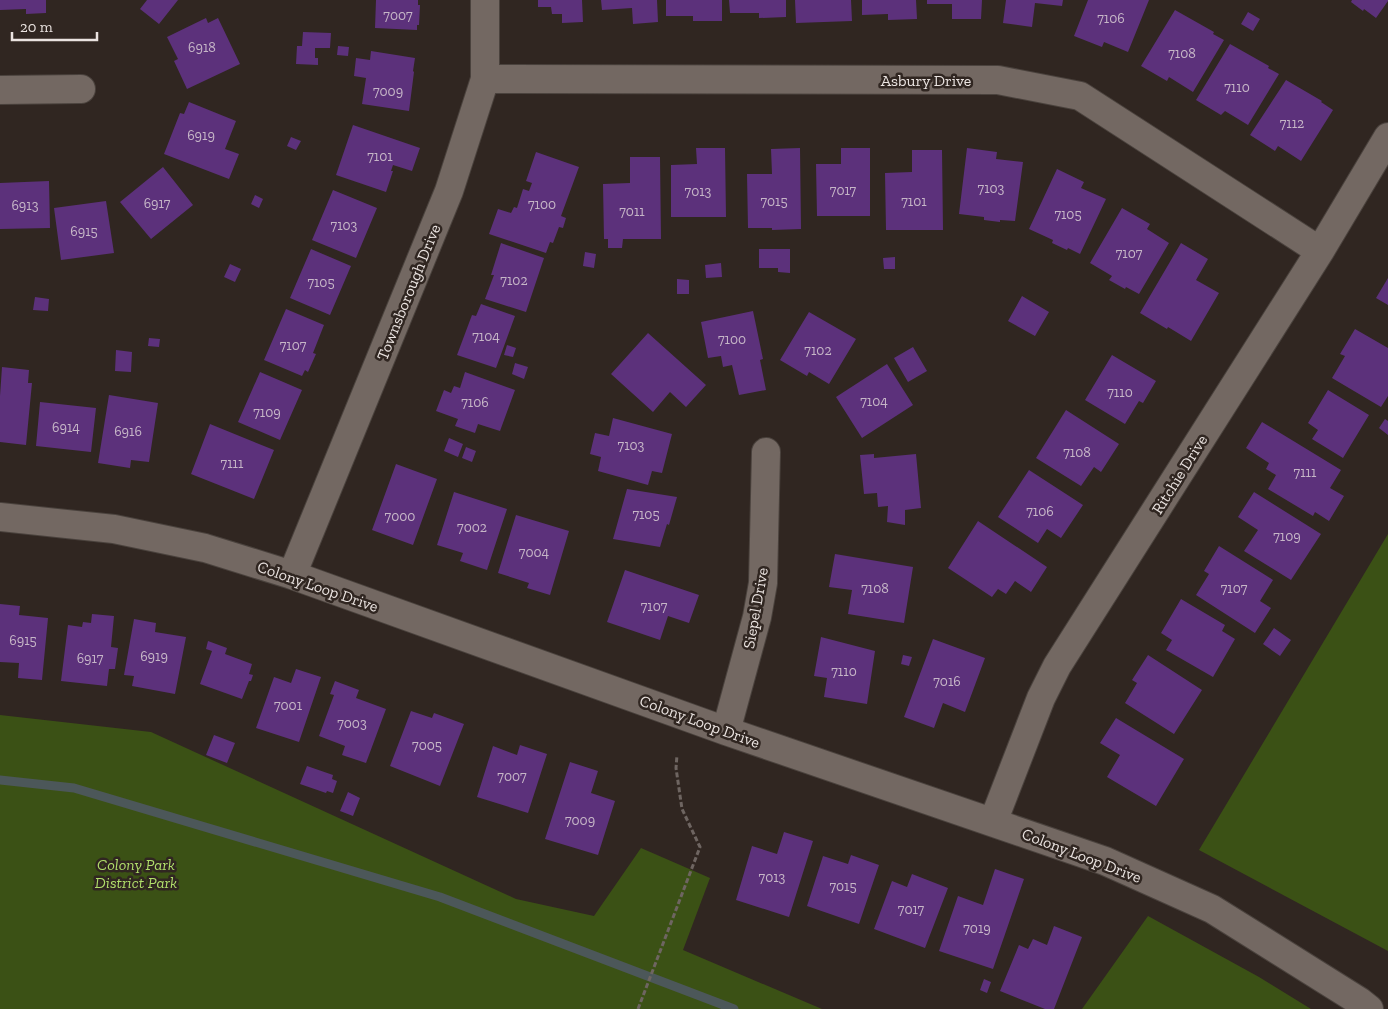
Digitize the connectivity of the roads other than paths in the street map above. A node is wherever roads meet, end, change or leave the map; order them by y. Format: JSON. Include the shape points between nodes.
{"nodes":[{"id":1,"x":485,"y":0,"type":"edge"},
{"id":2,"x":485,"y":80,"type":"junction"},
{"id":3,"x":81,"y":88,"type":"dead end"},
{"id":4,"x":0,"y":90,"type":"edge"},
{"id":5,"x":1388,"y":137,"type":"edge"},
{"id":6,"x":1320,"y":251,"type":"junction"},
{"id":7,"x":766,"y":452,"type":"dead end"},
{"id":8,"x":0,"y":517,"type":"edge"},
{"id":9,"x":292,"y":575,"type":"junction"},
{"id":10,"x":726,"y":731,"type":"junction"},
{"id":11,"x":993,"y":822,"type":"junction"},
{"id":12,"x":1369,"y":1009,"type":"edge"}],
"edges":[{"from":1,"to":2,"type":"street","name":"Townsborough Drive"},
{"from":2,"to":6,"type":"street","name":"Asbury Drive","via":[[998,80],[1080,96]]},
{"from":2,"to":9,"type":"street","name":"Townsborough Drive","via":[[449,191]]},
{"from":3,"to":4,"type":"street"},
{"from":5,"to":6,"type":"street","name":"Ritchie Drive"},
{"from":6,"to":11,"type":"street","name":"Ritchie Drive","via":[[1057,666],[1041,698]]},
{"from":7,"to":10,"type":"street","name":"Siepel Drive","via":[[763,583]]},
{"from":8,"to":9,"type":"street","name":"Colony Loop Drive","via":[[114,529],[205,548]]},
{"from":9,"to":10,"type":"street","name":"Colony Loop Drive"},
{"from":10,"to":11,"type":"street","name":"Colony Loop Drive"},
{"from":11,"to":12,"type":"street","name":"Colony Loop Drive","via":[[1105,861],[1212,908]]}]}
